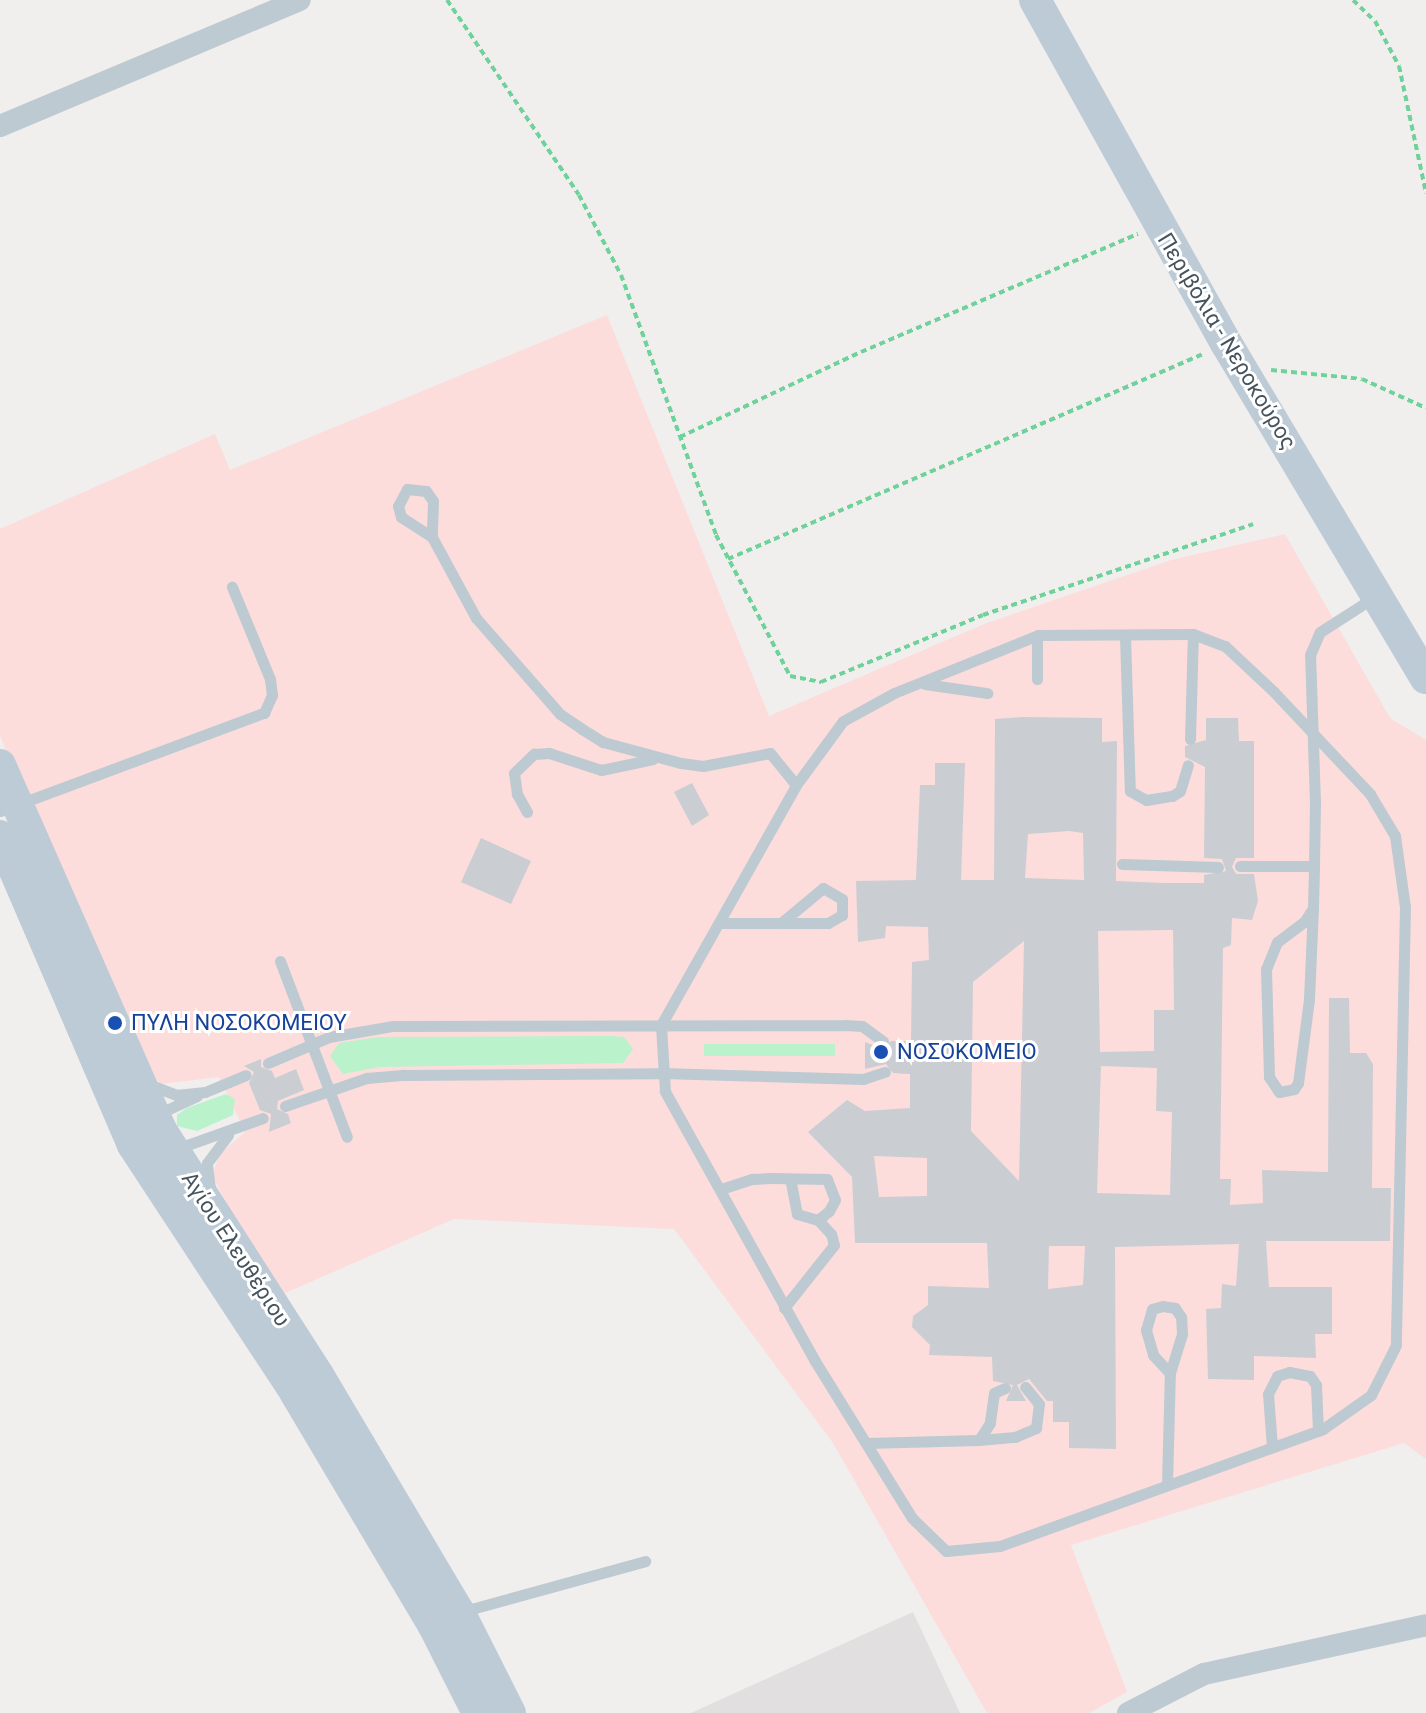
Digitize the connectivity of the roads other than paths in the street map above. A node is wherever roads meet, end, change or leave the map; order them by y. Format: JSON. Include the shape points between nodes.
{"nodes":[{"id":1,"x":300,"y":0,"type":"edge"},
{"id":2,"x":1035,"y":0,"type":"edge"},
{"id":3,"x":0,"y":126,"type":"edge"},
{"id":4,"x":432,"y":537,"type":"dead end"},
{"id":5,"x":232,"y":587,"type":"dead end"},
{"id":6,"x":1377,"y":595,"type":"junction"},
{"id":7,"x":1193,"y":634,"type":"junction"},
{"id":8,"x":1037,"y":636,"type":"junction"},
{"id":9,"x":1125,"y":636,"type":"junction"},
{"id":10,"x":1426,"y":678,"type":"edge"},
{"id":11,"x":1037,"y":679,"type":"dead end"},
{"id":12,"x":908,"y":687,"type":"junction"},
{"id":13,"x":987,"y":693,"type":"dead end"},
{"id":14,"x":1314,"y":734,"type":"junction"},
{"id":15,"x":1190,"y":739,"type":"dead end"},
{"id":16,"x":653,"y":759,"type":"junction"},
{"id":17,"x":0,"y":765,"type":"edge"},
{"id":18,"x":1188,"y":765,"type":"dead end"},
{"id":19,"x":796,"y":785,"type":"junction"},
{"id":20,"x":8,"y":807,"type":"edge"},
{"id":21,"x":527,"y":812,"type":"dead end"},
{"id":22,"x":0,"y":836,"type":"edge"},
{"id":23,"x":1122,"y":864,"type":"dead end"},
{"id":24,"x":1240,"y":866,"type":"dead end"},
{"id":25,"x":1314,"y":866,"type":"junction"},
{"id":26,"x":1218,"y":867,"type":"dead end"},
{"id":27,"x":1313,"y":908,"type":"junction"},
{"id":28,"x":720,"y":923,"type":"junction"},
{"id":29,"x":781,"y":923,"type":"junction"},
{"id":30,"x":280,"y":961,"type":"dead end"},
{"id":31,"x":661,"y":1025,"type":"junction"},
{"id":32,"x":883,"y":1041,"type":"dead end"},
{"id":33,"x":312,"y":1045,"type":"junction"},
{"id":34,"x":268,"y":1063,"type":"dead end"},
{"id":35,"x":885,"y":1072,"type":"dead end"},
{"id":36,"x":661,"y":1073,"type":"junction"},
{"id":37,"x":246,"y":1075,"type":"dead end"},
{"id":38,"x":135,"y":1076,"type":"junction"},
{"id":39,"x":329,"y":1090,"type":"junction"},
{"id":40,"x":205,"y":1092,"type":"junction"},
{"id":41,"x":285,"y":1106,"type":"dead end"},
{"id":42,"x":155,"y":1115,"type":"junction"},
{"id":43,"x":263,"y":1118,"type":"dead end"},
{"id":44,"x":232,"y":1132,"type":"junction"},
{"id":45,"x":347,"y":1137,"type":"dead end"},
{"id":46,"x":134,"y":1144,"type":"junction"},
{"id":47,"x":172,"y":1150,"type":"junction"},
{"id":48,"x":790,"y":1179,"type":"junction"},
{"id":49,"x":721,"y":1189,"type":"junction"},
{"id":50,"x":818,"y":1220,"type":"junction"},
{"id":51,"x":217,"y":1223,"type":"junction"},
{"id":52,"x":784,"y":1308,"type":"junction"},
{"id":53,"x":1170,"y":1373,"type":"junction"},
{"id":54,"x":1025,"y":1387,"type":"dead end"},
{"id":55,"x":1005,"y":1388,"type":"dead end"},
{"id":56,"x":1318,"y":1431,"type":"junction"},
{"id":57,"x":979,"y":1440,"type":"junction"},
{"id":58,"x":866,"y":1443,"type":"junction"},
{"id":59,"x":1272,"y":1447,"type":"junction"},
{"id":60,"x":1167,"y":1484,"type":"junction"},
{"id":61,"x":645,"y":1561,"type":"dead end"},
{"id":62,"x":459,"y":1612,"type":"junction"},
{"id":63,"x":1426,"y":1625,"type":"edge"},
{"id":64,"x":478,"y":1713,"type":"edge"},
{"id":65,"x":510,"y":1713,"type":"edge"},
{"id":66,"x":1128,"y":1713,"type":"edge"}],
"edges":[{"from":1,"to":3,"type":"street"},
{"from":2,"to":6,"type":"main road","name":"Περιβόλια - Νεροκούρος","via":[[1158,225]]},
{"from":4,"to":16,"type":"lane","via":[[476,618],[560,714],[603,742]]},
{"from":5,"to":20,"type":"lane","via":[[270,679],[272,695],[264,713]]},
{"from":6,"to":10,"type":"main road","name":"Περιβόλια - Νεροκούρος"},
{"from":6,"to":14,"type":"lane","via":[[1331,623],[1314,641],[1309,679]]},
{"from":7,"to":9,"type":"lane"},
{"from":7,"to":14,"type":"lane","via":[[1237,655]]},
{"from":7,"to":15,"type":"lane"},
{"from":8,"to":9,"type":"lane"},
{"from":8,"to":11,"type":"lane"},
{"from":8,"to":12,"type":"lane"},
{"from":9,"to":18,"type":"lane","via":[[1130,791],[1146,800],[1172,796],[1180,791]]},
{"from":12,"to":13,"type":"lane","via":[[945,684]]},
{"from":12,"to":19,"type":"lane","via":[[843,721]]},
{"from":14,"to":25,"type":"lane"},
{"from":14,"to":56,"type":"lane","via":[[1387,817],[1400,855],[1405,907],[1396,1345],[1371,1395]]},
{"from":16,"to":19,"type":"lane","via":[[703,766],[770,753]]},
{"from":16,"to":21,"type":"lane","via":[[601,770],[549,753],[534,754],[514,773]]},
{"from":17,"to":20,"type":"main road","name":"Αγίου Ελευθέριου"},
{"from":19,"to":28,"type":"lane"},
{"from":20,"to":38,"type":"main road","name":"Αγίου Ελευθέριου"},
{"from":22,"to":46,"type":"main road","name":"Αγίου Ελευθέριου"},
{"from":23,"to":26,"type":"lane"},
{"from":24,"to":25,"type":"lane"},
{"from":25,"to":27,"type":"lane"},
{"from":27,"to":27,"type":"lane","via":[[1277,942],[1266,969],[1269,1077],[1279,1092],[1294,1089],[1304,1059]]},
{"from":28,"to":29,"type":"lane"},
{"from":28,"to":31,"type":"lane"},
{"from":29,"to":29,"type":"lane","via":[[836,921],[842,915],[842,899],[823,888]]},
{"from":30,"to":33,"type":"lane"},
{"from":31,"to":32,"type":"lane","via":[[862,1026]]},
{"from":31,"to":33,"type":"lane","via":[[393,1026],[359,1029]]},
{"from":31,"to":36,"type":"lane"},
{"from":33,"to":34,"type":"lane"},
{"from":33,"to":39,"type":"lane"},
{"from":35,"to":36,"type":"lane","via":[[863,1079]]},
{"from":36,"to":39,"type":"lane","via":[[405,1075],[367,1078]]},
{"from":36,"to":49,"type":"lane","via":[[665,1091]]},
{"from":37,"to":40,"type":"lane"},
{"from":38,"to":40,"type":"lane","via":[[176,1095]]},
{"from":38,"to":42,"type":"main road","name":"Αγίου Ελευθέριου"},
{"from":39,"to":41,"type":"lane"},
{"from":39,"to":45,"type":"lane"},
{"from":40,"to":42,"type":"lane"},
{"from":42,"to":46,"type":"lane"},
{"from":42,"to":47,"type":"main road","name":"Αγίου Ελευθέριου"},
{"from":43,"to":44,"type":"lane"},
{"from":44,"to":47,"type":"lane"},
{"from":44,"to":51,"type":"lane","via":[[207,1163]]},
{"from":46,"to":47,"type":"lane"},
{"from":46,"to":64,"type":"main road","name":"Αγίου Ελευθέριου","via":[[295,1392],[434,1626]]},
{"from":47,"to":51,"type":"main road","name":"Αγίου Ελευθέριου"},
{"from":48,"to":49,"type":"lane","via":[[752,1179]]},
{"from":48,"to":50,"type":"lane","via":[[797,1214]]},
{"from":48,"to":50,"type":"lane","via":[[827,1179],[833,1184],[835,1200]]},
{"from":49,"to":52,"type":"lane"},
{"from":50,"to":52,"type":"lane","via":[[834,1245]]},
{"from":51,"to":62,"type":"main road","name":"Αγίου Ελευθέριου","via":[[318,1375]]},
{"from":52,"to":58,"type":"lane"},
{"from":53,"to":53,"type":"lane","via":[[1180,1352],[1181,1317],[1175,1308],[1163,1306],[1152,1309],[1146,1330],[1153,1355]]},
{"from":53,"to":60,"type":"lane"},
{"from":54,"to":57,"type":"lane","via":[[1039,1404],[1036,1428],[1015,1437]]},
{"from":55,"to":57,"type":"lane","via":[[994,1393],[990,1423]]},
{"from":56,"to":59,"type":"lane"},
{"from":56,"to":59,"type":"lane","via":[[1316,1385],[1310,1376],[1277,1376],[1268,1394]]},
{"from":57,"to":58,"type":"lane"},
{"from":58,"to":60,"type":"lane","via":[[918,1527],[946,1551],[1000,1546]]},
{"from":59,"to":60,"type":"lane"},
{"from":61,"to":62,"type":"lane"},
{"from":62,"to":65,"type":"main road","name":"Αγίου Ελευθέριου"},
{"from":63,"to":66,"type":"street","via":[[1204,1674]]}]}
